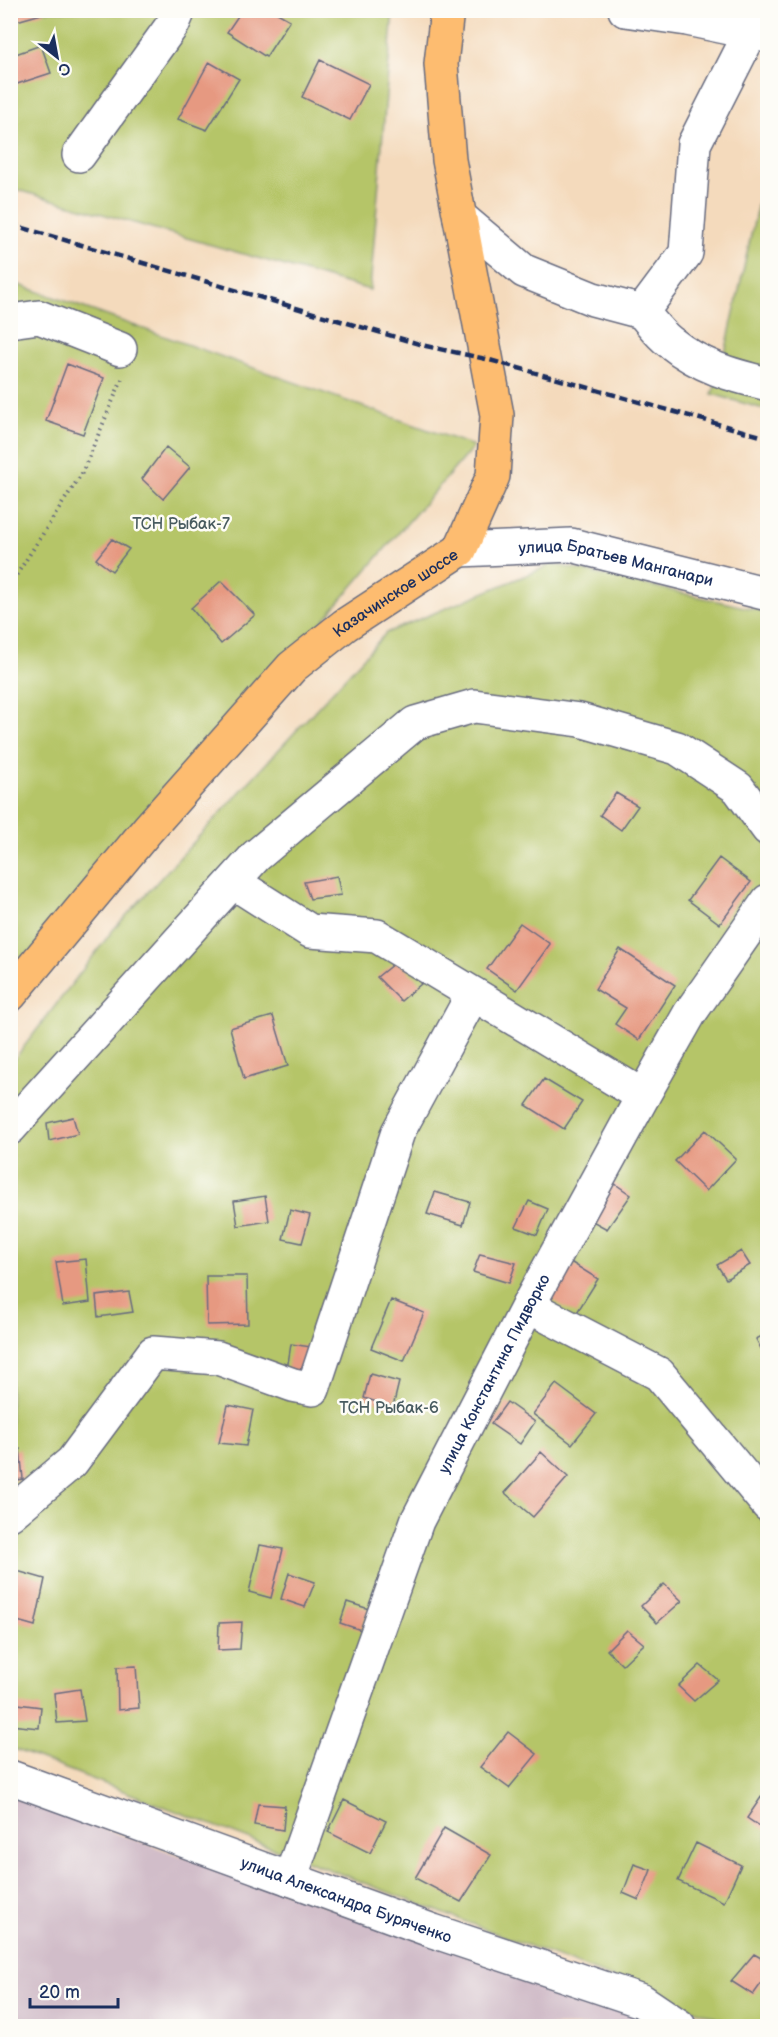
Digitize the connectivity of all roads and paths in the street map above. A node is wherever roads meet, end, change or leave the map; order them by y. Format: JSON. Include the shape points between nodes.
{"nodes":[{"id":1,"x":179,"y":10,"type":"edge"},
{"id":2,"x":447,"y":10,"type":"edge"},
{"id":3,"x":625,"y":10,"type":"edge"},
{"id":4,"x":761,"y":26,"type":"edge"},
{"id":5,"x":80,"y":155,"type":"dead end"},
{"id":6,"x":460,"y":217,"type":"junction"},
{"id":7,"x":642,"y":312,"type":"junction"},
{"id":8,"x":10,"y":321,"type":"edge"},
{"id":9,"x":120,"y":349,"type":"joint"},
{"id":10,"x":768,"y":384,"type":"edge"},
{"id":11,"x":460,"y":550,"type":"junction"},
{"id":12,"x":10,"y":585,"type":"edge"},
{"id":13,"x":768,"y":594,"type":"edge"},
{"id":14,"x":768,"y":829,"type":"edge"},
{"id":15,"x":233,"y":882,"type":"junction"},
{"id":16,"x":768,"y":901,"type":"edge"},
{"id":17,"x":473,"y":994,"type":"junction"},
{"id":18,"x":10,"y":995,"type":"edge"},
{"id":19,"x":643,"y":1096,"type":"junction"},
{"id":20,"x":10,"y":1128,"type":"edge"},
{"id":21,"x":528,"y":1306,"type":"junction"},
{"id":22,"x":768,"y":1505,"type":"edge"},
{"id":23,"x":10,"y":1514,"type":"edge"},
{"id":24,"x":10,"y":1777,"type":"edge"},
{"id":25,"x":290,"y":1879,"type":"junction"},
{"id":26,"x":679,"y":2026,"type":"edge"}],
"edges":[{"from":1,"to":5,"type":"street"},
{"from":2,"to":6,"type":"main road","name":"Казачинское шоссе","via":[[441,64],[449,160]]},
{"from":3,"to":4,"type":"street"},
{"from":4,"to":7,"type":"street","via":[[694,144],[686,253]]},
{"from":6,"to":7,"type":"street","via":[[524,271],[593,299]]},
{"from":6,"to":11,"type":"main road","name":"Казачинское шоссе","via":[[497,415],[493,476]]},
{"from":7,"to":10,"type":"street","via":[[669,342],[694,358],[721,372]]},
{"from":8,"to":9,"type":"street","via":[[39,317]]},
{"from":9,"to":12,"type":"path","via":[[124,374],[82,473]]},
{"from":11,"to":13,"type":"street","name":"улица Братьев Манганари","via":[[571,545]]},
{"from":11,"to":18,"type":"main road","name":"Казачинское шоссе","via":[[345,625],[292,667],[148,829]]},
{"from":14,"to":15,"type":"street","via":[[738,788],[677,748],[580,720],[474,706],[415,723],[256,856]]},
{"from":15,"to":17,"type":"street","via":[[310,931],[377,936]]},
{"from":15,"to":20,"type":"street"},
{"from":16,"to":19,"type":"street","name":"улица Константина Пидворко","via":[[690,1013]]},
{"from":17,"to":19,"type":"street"},
{"from":17,"to":23,"type":"street","via":[[398,1132],[313,1389],[218,1358],[153,1353],[72,1462]]},
{"from":19,"to":21,"type":"street","name":"улица Константина Пидворко"},
{"from":21,"to":22,"type":"street","via":[[659,1374]]},
{"from":21,"to":25,"type":"street","name":"улица Константина Пидворко","via":[[417,1521]]},
{"from":24,"to":25,"type":"street","name":"улица Александра Буряченко"},
{"from":25,"to":26,"type":"street","name":"улица Александра Буряченко","via":[[433,1932],[642,2001]]}]}
